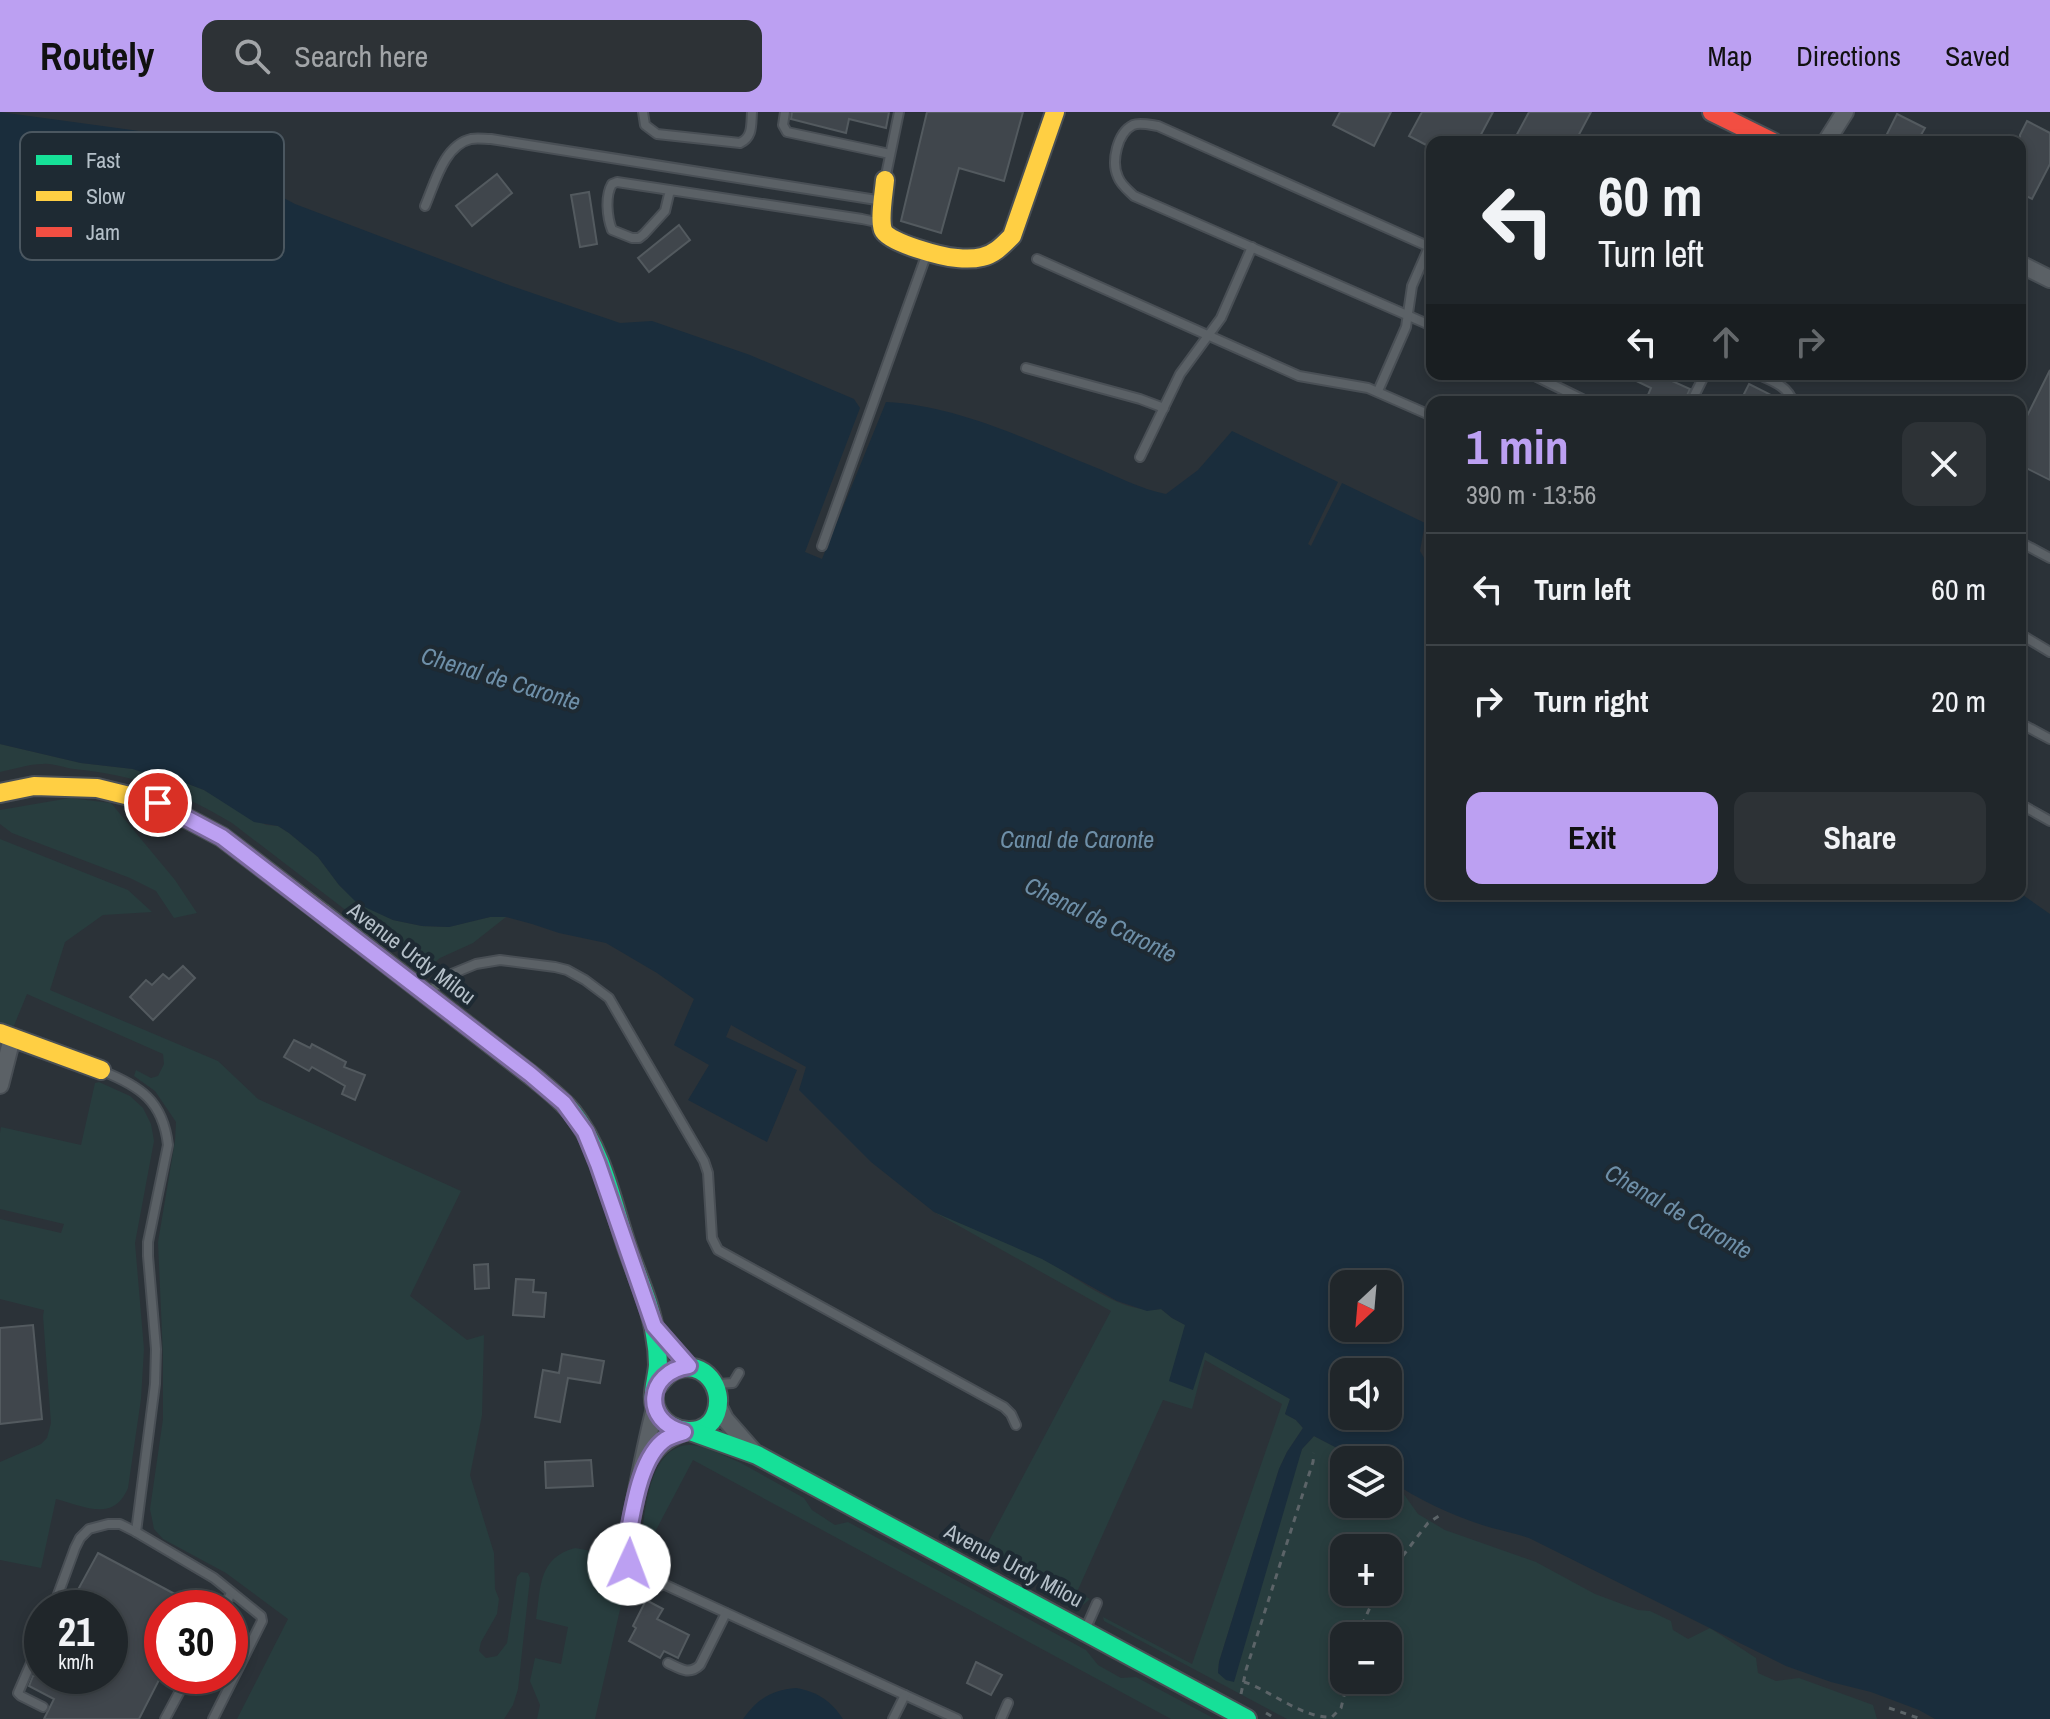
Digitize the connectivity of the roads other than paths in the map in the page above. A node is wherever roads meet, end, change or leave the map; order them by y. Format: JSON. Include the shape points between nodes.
{"nodes":[{"id":1,"x":643,"y":112,"type":"edge"},
{"id":2,"x":752,"y":112,"type":"edge"},
{"id":3,"x":785,"y":112,"type":"edge"},
{"id":4,"x":899,"y":112,"type":"edge"},
{"id":5,"x":1055,"y":112,"type":"edge"},
{"id":6,"x":1712,"y":112,"type":"edge"},
{"id":7,"x":1845,"y":112,"type":"edge"},
{"id":8,"x":1761,"y":136,"type":"edge"},
{"id":9,"x":1830,"y":136,"type":"edge"},
{"id":10,"x":890,"y":154,"type":"junction"},
{"id":11,"x":885,"y":180,"type":"joint"},
{"id":12,"x":670,"y":190,"type":"junction"},
{"id":13,"x":883,"y":201,"type":"junction"},
{"id":14,"x":425,"y":206,"type":"dead end"},
{"id":15,"x":882,"y":223,"type":"junction"},
{"id":16,"x":1426,"y":245,"type":"edge"},
{"id":17,"x":1252,"y":247,"type":"junction"},
{"id":18,"x":928,"y":250,"type":"junction"},
{"id":19,"x":1426,"y":257,"type":"edge"},
{"id":20,"x":1037,"y":259,"type":"dead end"},
{"id":21,"x":2026,"y":267,"type":"edge"},
{"id":22,"x":2050,"y":279,"type":"edge"},
{"id":23,"x":1409,"y":314,"type":"junction"},
{"id":24,"x":1426,"y":323,"type":"edge"},
{"id":25,"x":1210,"y":335,"type":"junction"},
{"id":26,"x":1026,"y":368,"type":"dead end"},
{"id":27,"x":1543,"y":380,"type":"edge"},
{"id":28,"x":1770,"y":380,"type":"edge"},
{"id":29,"x":1378,"y":391,"type":"junction"},
{"id":30,"x":1576,"y":396,"type":"edge"},
{"id":31,"x":1791,"y":396,"type":"edge"},
{"id":32,"x":1164,"y":408,"type":"junction"},
{"id":33,"x":1426,"y":413,"type":"edge"},
{"id":34,"x":1140,"y":457,"type":"dead end"},
{"id":35,"x":2026,"y":545,"type":"edge"},
{"id":36,"x":822,"y":546,"type":"dead end"},
{"id":37,"x":2050,"y":558,"type":"edge"},
{"id":38,"x":2026,"y":638,"type":"edge"},
{"id":39,"x":2050,"y":652,"type":"edge"},
{"id":40,"x":2026,"y":726,"type":"edge"},
{"id":41,"x":2050,"y":739,"type":"edge"},
{"id":42,"x":0,"y":793,"type":"edge"},
{"id":43,"x":2026,"y":807,"type":"edge"},
{"id":44,"x":2050,"y":821,"type":"edge"},
{"id":45,"x":428,"y":995,"type":"junction"},
{"id":46,"x":6,"y":1036,"type":"edge"},
{"id":47,"x":101,"y":1070,"type":"joint"},
{"id":48,"x":0,"y":1085,"type":"edge"},
{"id":49,"x":654,"y":1326,"type":"junction"},
{"id":50,"x":689,"y":1366,"type":"junction"},
{"id":51,"x":739,"y":1373,"type":"dead end"},
{"id":52,"x":715,"y":1384,"type":"junction"},
{"id":53,"x":655,"y":1389,"type":"junction"},
{"id":54,"x":719,"y":1407,"type":"junction"},
{"id":55,"x":655,"y":1408,"type":"junction"},
{"id":56,"x":1016,"y":1425,"type":"dead end"},
{"id":57,"x":688,"y":1432,"type":"junction"},
{"id":58,"x":757,"y":1455,"type":"junction"},
{"id":59,"x":642,"y":1471,"type":"junction"},
{"id":60,"x":136,"y":1532,"type":"junction"},
{"id":61,"x":659,"y":1582,"type":"joint"},
{"id":62,"x":60,"y":1590,"type":"edge"},
{"id":63,"x":228,"y":1590,"type":"edge"},
{"id":64,"x":1097,"y":1603,"type":"dead end"},
{"id":65,"x":248,"y":1606,"type":"edge"},
{"id":66,"x":726,"y":1613,"type":"junction"},
{"id":67,"x":1085,"y":1630,"type":"junction"},
{"id":68,"x":248,"y":1652,"type":"edge"},
{"id":69,"x":668,"y":1663,"type":"dead end"},
{"id":70,"x":24,"y":1679,"type":"edge"},
{"id":71,"x":178,"y":1694,"type":"edge"},
{"id":72,"x":226,"y":1694,"type":"edge"},
{"id":73,"x":905,"y":1695,"type":"junction"},
{"id":74,"x":1008,"y":1703,"type":"dead end"},
{"id":75,"x":43,"y":1707,"type":"dead end"},
{"id":76,"x":1249,"y":1715,"type":"edge"},
{"id":77,"x":165,"y":1719,"type":"edge"},
{"id":78,"x":213,"y":1719,"type":"edge"},
{"id":79,"x":893,"y":1719,"type":"edge"},
{"id":80,"x":957,"y":1719,"type":"edge"},
{"id":81,"x":1001,"y":1719,"type":"edge"}],
"edges":[{"from":1,"to":2,"type":"lane","via":[[645,125],[657,134],[740,143],[751,133]]},
{"from":3,"to":10,"type":"lane","via":[[787,132]]},
{"from":4,"to":10,"type":"lane"},
{"from":5,"to":18,"type":"street","via":[[1004,247],[967,260]]},
{"from":6,"to":8,"type":"street"},
{"from":7,"to":9,"type":"street"},
{"from":10,"to":11,"type":"lane"},
{"from":11,"to":13,"type":"street"},
{"from":12,"to":12,"type":"lane","via":[[612,184],[607,194],[612,230],[639,238],[665,211]]},
{"from":12,"to":15,"type":"lane"},
{"from":13,"to":14,"type":"lane","via":[[472,139],[446,160]]},
{"from":13,"to":15,"type":"street"},
{"from":15,"to":18,"type":"street","via":[[886,235]]},
{"from":16,"to":17,"type":"lane","via":[[1158,126],[1133,125],[1124,134],[1114,166],[1119,181],[1134,196]]},
{"from":17,"to":23,"type":"lane"},
{"from":17,"to":25,"type":"lane"},
{"from":18,"to":36,"type":"lane"},
{"from":19,"to":23,"type":"lane","via":[[1412,286]]},
{"from":20,"to":25,"type":"lane"},
{"from":21,"to":22,"type":"street"},
{"from":23,"to":24,"type":"lane"},
{"from":23,"to":29,"type":"lane"},
{"from":25,"to":29,"type":"lane","via":[[1299,376]]},
{"from":25,"to":32,"type":"lane"},
{"from":26,"to":32,"type":"lane"},
{"from":27,"to":30,"type":"lane"},
{"from":28,"to":31,"type":"lane"},
{"from":29,"to":33,"type":"lane"},
{"from":32,"to":34,"type":"lane"},
{"from":35,"to":37,"type":"lane"},
{"from":38,"to":39,"type":"lane"},
{"from":40,"to":41,"type":"lane"},
{"from":42,"to":45,"type":"street","name":"Avenue Urdy Milou","via":[[34,786],[97,788],[158,803],[222,837]]},
{"from":43,"to":44,"type":"lane"},
{"from":45,"to":49,"type":"street","name":"Avenue Urdy Milou","via":[[573,1113],[598,1164]]},
{"from":45,"to":56,"type":"lane","via":[[442,978],[500,960],[567,970],[602,992],[704,1161],[712,1238],[718,1250],[1004,1407]]},
{"from":46,"to":47,"type":"street"},
{"from":46,"to":48,"type":"street"},
{"from":47,"to":60,"type":"lane","via":[[150,1098],[168,1145],[148,1242],[155,1384]]},
{"from":49,"to":50,"type":"street","name":"Avenue Urdy Milou"},
{"from":49,"to":53,"type":"street","name":"Avenue Urdy Milou"},
{"from":50,"to":52,"type":"street"},
{"from":50,"to":53,"type":"street","via":[[671,1371]]},
{"from":51,"to":52,"type":"lane","via":[[733,1383]]},
{"from":52,"to":54,"type":"street"},
{"from":53,"to":55,"type":"street"},
{"from":54,"to":57,"type":"street","via":[[710,1423]]},
{"from":54,"to":58,"type":"street","name":"Avenue Urdy Milou"},
{"from":55,"to":57,"type":"street","via":[[663,1422]]},
{"from":55,"to":59,"type":"street"},
{"from":57,"to":58,"type":"street","name":"Avenue Urdy Milou"},
{"from":57,"to":59,"type":"street","via":[[667,1438]]},
{"from":58,"to":67,"type":"street","name":"Avenue Urdy Milou"},
{"from":59,"to":61,"type":"street","via":[[626,1559]]},
{"from":60,"to":62,"type":"lane","via":[[120,1524],[89,1529],[75,1548]]},
{"from":60,"to":63,"type":"lane"},
{"from":61,"to":66,"type":"lane"},
{"from":64,"to":67,"type":"lane"},
{"from":65,"to":68,"type":"lane","via":[[261,1616],[262,1625]]},
{"from":66,"to":69,"type":"lane","via":[[695,1670]]},
{"from":66,"to":73,"type":"lane"},
{"from":67,"to":76,"type":"street","name":"Avenue Urdy Milou"},
{"from":70,"to":75,"type":"lane","via":[[18,1693]]},
{"from":71,"to":77,"type":"lane"},
{"from":72,"to":78,"type":"lane"},
{"from":73,"to":79,"type":"lane"},
{"from":73,"to":80,"type":"lane"},
{"from":74,"to":81,"type":"lane"}]}
